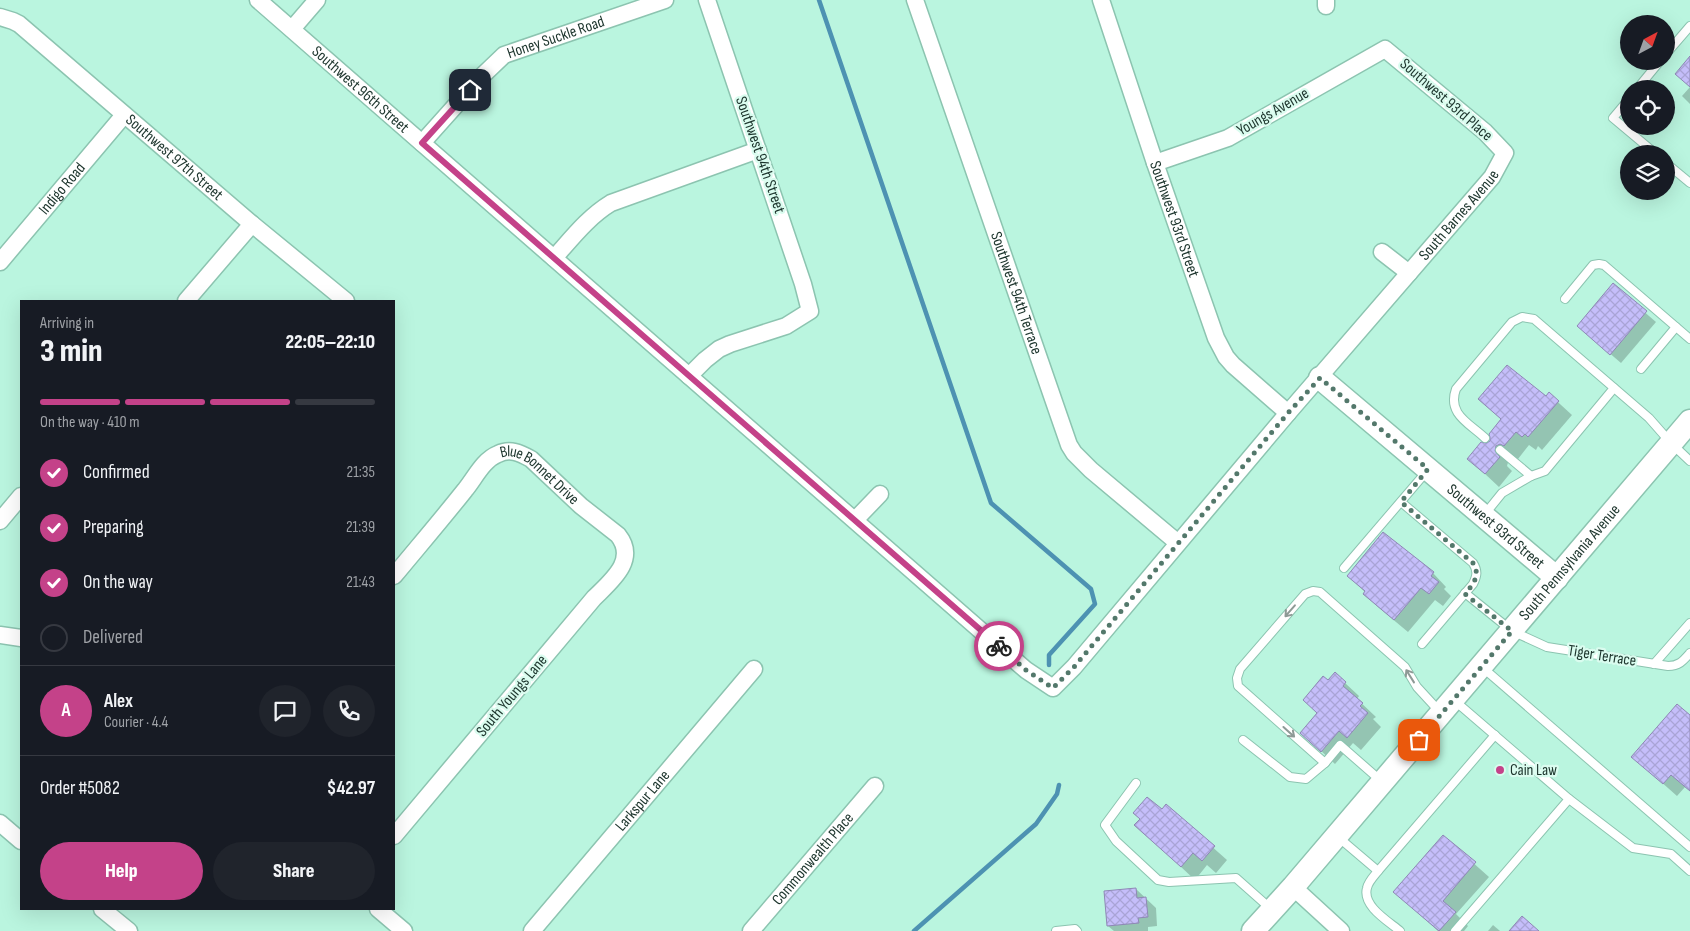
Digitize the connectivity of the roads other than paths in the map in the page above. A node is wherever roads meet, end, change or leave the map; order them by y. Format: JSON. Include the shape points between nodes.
{"nodes":[{"id":1,"x":258,"y":0,"type":"edge"},
{"id":2,"x":317,"y":0,"type":"edge"},
{"id":3,"x":665,"y":0,"type":"edge"},
{"id":4,"x":707,"y":0,"type":"edge"},
{"id":5,"x":916,"y":0,"type":"edge"},
{"id":6,"x":1101,"y":0,"type":"edge"},
{"id":7,"x":0,"y":17,"type":"edge"},
{"id":8,"x":1690,"y":26,"type":"edge"},
{"id":9,"x":292,"y":29,"type":"junction"},
{"id":10,"x":1675,"y":44,"type":"edge"},
{"id":11,"x":1385,"y":48,"type":"joint"},
{"id":12,"x":1653,"y":70,"type":"edge"},
{"id":13,"x":1644,"y":80,"type":"edge"},
{"id":14,"x":1620,"y":110,"type":"edge"},
{"id":15,"x":124,"y":115,"type":"junction"},
{"id":16,"x":1620,"y":124,"type":"edge"},
{"id":17,"x":1633,"y":135,"type":"edge"},
{"id":18,"x":422,"y":143,"type":"junction"},
{"id":19,"x":1645,"y":145,"type":"edge"},
{"id":20,"x":758,"y":150,"type":"junction"},
{"id":21,"x":1505,"y":153,"type":"joint"},
{"id":22,"x":1155,"y":163,"type":"junction"},
{"id":23,"x":1675,"y":170,"type":"edge"},
{"id":24,"x":1690,"y":183,"type":"edge"},
{"id":25,"x":252,"y":224,"type":"junction"},
{"id":26,"x":1382,"y":252,"type":"dead end"},
{"id":27,"x":554,"y":258,"type":"junction"},
{"id":28,"x":0,"y":262,"type":"edge"},
{"id":29,"x":1409,"y":273,"type":"junction"},
{"id":30,"x":1565,"y":299,"type":"dead end"},
{"id":31,"x":187,"y":300,"type":"edge"},
{"id":32,"x":345,"y":300,"type":"edge"},
{"id":33,"x":1676,"y":327,"type":"junction"},
{"id":34,"x":1690,"y":339,"type":"edge"},
{"id":35,"x":1641,"y":369,"type":"dead end"},
{"id":36,"x":689,"y":376,"type":"junction"},
{"id":37,"x":1320,"y":378,"type":"junction"},
{"id":38,"x":1614,"y":388,"type":"junction"},
{"id":39,"x":1288,"y":413,"type":"junction"},
{"id":40,"x":1690,"y":421,"type":"edge"},
{"id":41,"x":1485,"y":438,"type":"dead end"},
{"id":42,"x":1671,"y":443,"type":"junction"},
{"id":43,"x":1500,"y":450,"type":"dead end"},
{"id":44,"x":1690,"y":461,"type":"edge"},
{"id":45,"x":1428,"y":469,"type":"junction"},
{"id":46,"x":1531,"y":476,"type":"junction"},
{"id":47,"x":880,"y":494,"type":"dead end"},
{"id":48,"x":20,"y":497,"type":"edge"},
{"id":49,"x":1401,"y":502,"type":"junction"},
{"id":50,"x":1484,"y":515,"type":"junction"},
{"id":51,"x":855,"y":520,"type":"junction"},
{"id":52,"x":0,"y":521,"type":"edge"},
{"id":53,"x":1178,"y":543,"type":"junction"},
{"id":54,"x":625,"y":554,"type":"joint"},
{"id":55,"x":1344,"y":568,"type":"dead end"},
{"id":56,"x":395,"y":575,"type":"edge"},
{"id":57,"x":1557,"y":578,"type":"junction"},
{"id":58,"x":1465,"y":594,"type":"junction"},
{"id":59,"x":1690,"y":623,"type":"edge"},
{"id":60,"x":1512,"y":631,"type":"junction"},
{"id":61,"x":0,"y":635,"type":"edge"},
{"id":62,"x":20,"y":638,"type":"edge"},
{"id":63,"x":1422,"y":644,"type":"dead end"},
{"id":64,"x":1690,"y":653,"type":"edge"},
{"id":65,"x":1654,"y":664,"type":"junction"},
{"id":66,"x":1482,"y":666,"type":"junction"},
{"id":67,"x":754,"y":669,"type":"dead end"},
{"id":68,"x":1053,"y":688,"type":"joint"},
{"id":69,"x":1447,"y":706,"type":"junction"},
{"id":70,"x":1495,"y":736,"type":"junction"},
{"id":71,"x":1243,"y":740,"type":"dead end"},
{"id":72,"x":1325,"y":764,"type":"junction"},
{"id":73,"x":1382,"y":782,"type":"junction"},
{"id":74,"x":1136,"y":783,"type":"dead end"},
{"id":75,"x":875,"y":786,"type":"dead end"},
{"id":76,"x":1569,"y":799,"type":"junction"},
{"id":77,"x":0,"y":823,"type":"edge"},
{"id":78,"x":395,"y":835,"type":"edge"},
{"id":79,"x":1337,"y":835,"type":"junction"},
{"id":80,"x":20,"y":840,"type":"edge"},
{"id":81,"x":1690,"y":847,"type":"edge"},
{"id":82,"x":1378,"y":871,"type":"junction"},
{"id":83,"x":1690,"y":871,"type":"edge"},
{"id":84,"x":1293,"y":887,"type":"junction"},
{"id":85,"x":103,"y":910,"type":"edge"},
{"id":86,"x":379,"y":910,"type":"edge"},
{"id":87,"x":1272,"y":910,"type":"junction"},
{"id":88,"x":129,"y":931,"type":"edge"},
{"id":89,"x":404,"y":931,"type":"edge"},
{"id":90,"x":532,"y":931,"type":"edge"},
{"id":91,"x":751,"y":931,"type":"edge"},
{"id":92,"x":1056,"y":931,"type":"edge"},
{"id":93,"x":1077,"y":931,"type":"edge"},
{"id":94,"x":1253,"y":931,"type":"edge"},
{"id":95,"x":1342,"y":931,"type":"edge"},
{"id":96,"x":1400,"y":931,"type":"edge"},
{"id":97,"x":1455,"y":931,"type":"edge"}],
"edges":[{"from":1,"to":9,"type":"street","name":"Southwest 96th Street"},
{"from":2,"to":9,"type":"street"},
{"from":3,"to":18,"type":"street","name":"Honey Suckle Road","via":[[504,55]]},
{"from":4,"to":20,"type":"street","name":"Southwest 94th Street"},
{"from":5,"to":53,"type":"street","name":"Southwest 94th Terrace","via":[[1069,445],[1091,470]]},
{"from":6,"to":22,"type":"street","name":"Southwest 93rd Street"},
{"from":7,"to":15,"type":"street","name":"Southwest 97th Street","via":[[19,24]]},
{"from":8,"to":10,"type":"lane"},
{"from":9,"to":18,"type":"street","name":"Southwest 96th Street"},
{"from":11,"to":21,"type":"street","name":"Southwest 93rd Place","via":[[1485,132]]},
{"from":11,"to":22,"type":"street","name":"Youngs Avenue","via":[[1228,138]]},
{"from":12,"to":13,"type":"lane"},
{"from":14,"to":16,"type":"lane","via":[[1613,118]]},
{"from":15,"to":25,"type":"street","name":"Southwest 97th Street"},
{"from":15,"to":28,"type":"street","name":"Indigo Road"},
{"from":17,"to":19,"type":"lane"},
{"from":18,"to":27,"type":"street","name":"Southwest 96th Street"},
{"from":20,"to":27,"type":"street","via":[[611,203],[585,223]]},
{"from":20,"to":36,"type":"street","name":"Southwest 94th Street","via":[[810,311],[786,326],[719,349]]},
{"from":21,"to":29,"type":"street","name":"South Barnes Avenue","via":[[1492,176]]},
{"from":22,"to":39,"type":"street","name":"Southwest 93rd Street","via":[[1220,346],[1238,370]]},
{"from":23,"to":24,"type":"lane"},
{"from":25,"to":31,"type":"street"},
{"from":25,"to":32,"type":"street","name":"Southwest 97th Street"},
{"from":26,"to":29,"type":"street","name":"South Barnes Avenue"},
{"from":27,"to":36,"type":"street","name":"Southwest 96th Street"},
{"from":29,"to":37,"type":"street","name":"South Barnes Avenue"},
{"from":30,"to":33,"type":"lane","via":[[1593,265],[1604,265]]},
{"from":33,"to":34,"type":"lane"},
{"from":33,"to":35,"type":"lane"},
{"from":36,"to":51,"type":"street","name":"Southwest 96th Street"},
{"from":37,"to":39,"type":"street","name":"South Barnes Avenue"},
{"from":37,"to":45,"type":"main road","name":"Southwest 93rd Street"},
{"from":38,"to":41,"type":"lane","via":[[1534,319],[1516,318],[1453,395],[1455,412]]},
{"from":38,"to":42,"type":"lane","via":[[1649,418]]},
{"from":38,"to":46,"type":"lane","via":[[1545,471]]},
{"from":39,"to":53,"type":"street","name":"South Barnes Avenue"},
{"from":40,"to":42,"type":"main road","name":"South Pennsylvania Avenue"},
{"from":42,"to":44,"type":"lane"},
{"from":42,"to":57,"type":"main road","name":"South Pennsylvania Avenue"},
{"from":43,"to":46,"type":"lane"},
{"from":45,"to":49,"type":"lane"},
{"from":45,"to":50,"type":"main road","name":"Southwest 93rd Street"},
{"from":46,"to":50,"type":"lane","via":[[1502,493]]},
{"from":47,"to":51,"type":"street"},
{"from":48,"to":52,"type":"street"},
{"from":49,"to":55,"type":"lane"},
{"from":49,"to":58,"type":"lane","via":[[1477,568],[1477,576]]},
{"from":50,"to":57,"type":"main road","name":"Southwest 93rd Street"},
{"from":51,"to":68,"type":"street","name":"Southwest 96th Street","via":[[1026,670]]},
{"from":53,"to":68,"type":"street","name":"South Barnes Avenue"},
{"from":54,"to":56,"type":"street","name":"Blue Bonnet Drive","via":[[624,544],[618,535],[530,460],[513,451],[505,451],[487,461]]},
{"from":54,"to":78,"type":"street","name":"South Youngs Lane","via":[[617,574]]},
{"from":57,"to":60,"type":"main road","name":"South Pennsylvania Avenue"},
{"from":58,"to":60,"type":"lane","name":"Tiger Terrace"},
{"from":58,"to":63,"type":"lane"},
{"from":59,"to":65,"type":"lane"},
{"from":60,"to":65,"type":"lane","name":"Tiger Terrace","via":[[1547,647]]},
{"from":60,"to":66,"type":"main road","name":"South Pennsylvania Avenue"},
{"from":61,"to":62,"type":"street"},
{"from":64,"to":65,"type":"lane","name":"Tiger Terrace","via":[[1675,666]]},
{"from":66,"to":69,"type":"main road","name":"South Pennsylvania Avenue"},
{"from":66,"to":81,"type":"lane"},
{"from":67,"to":90,"type":"street","name":"Larkspur Lane"},
{"from":69,"to":70,"type":"lane"},
{"from":69,"to":72,"type":"lane","one_way":true,"via":[[1417,687],[1405,667],[1320,592],[1304,594],[1240,669],[1237,678],[1238,686]]},
{"from":69,"to":73,"type":"main road","name":"South Pennsylvania Avenue"},
{"from":70,"to":76,"type":"lane"},
{"from":70,"to":82,"type":"lane"},
{"from":71,"to":72,"type":"lane","via":[[1290,777],[1306,779]]},
{"from":72,"to":73,"type":"lane","via":[[1340,745]]},
{"from":73,"to":79,"type":"main road","name":"South Pennsylvania Avenue"},
{"from":74,"to":87,"type":"lane","via":[[1106,825],[1116,841],[1158,880],[1236,878]]},
{"from":75,"to":91,"type":"street","name":"Commonwealth Place"},
{"from":76,"to":83,"type":"lane","via":[[1633,848],[1671,854]]},
{"from":76,"to":97,"type":"lane"},
{"from":77,"to":80,"type":"street"},
{"from":79,"to":82,"type":"lane"},
{"from":79,"to":84,"type":"main road","name":"South Pennsylvania Avenue"},
{"from":82,"to":96,"type":"lane","via":[[1367,886],[1366,896],[1370,905]]},
{"from":84,"to":87,"type":"main road","name":"South Pennsylvania Avenue"},
{"from":84,"to":95,"type":"street"},
{"from":85,"to":88,"type":"street"},
{"from":86,"to":89,"type":"street"},
{"from":87,"to":94,"type":"main road","name":"South Pennsylvania Avenue"},
{"from":92,"to":93,"type":"lane"}]}
